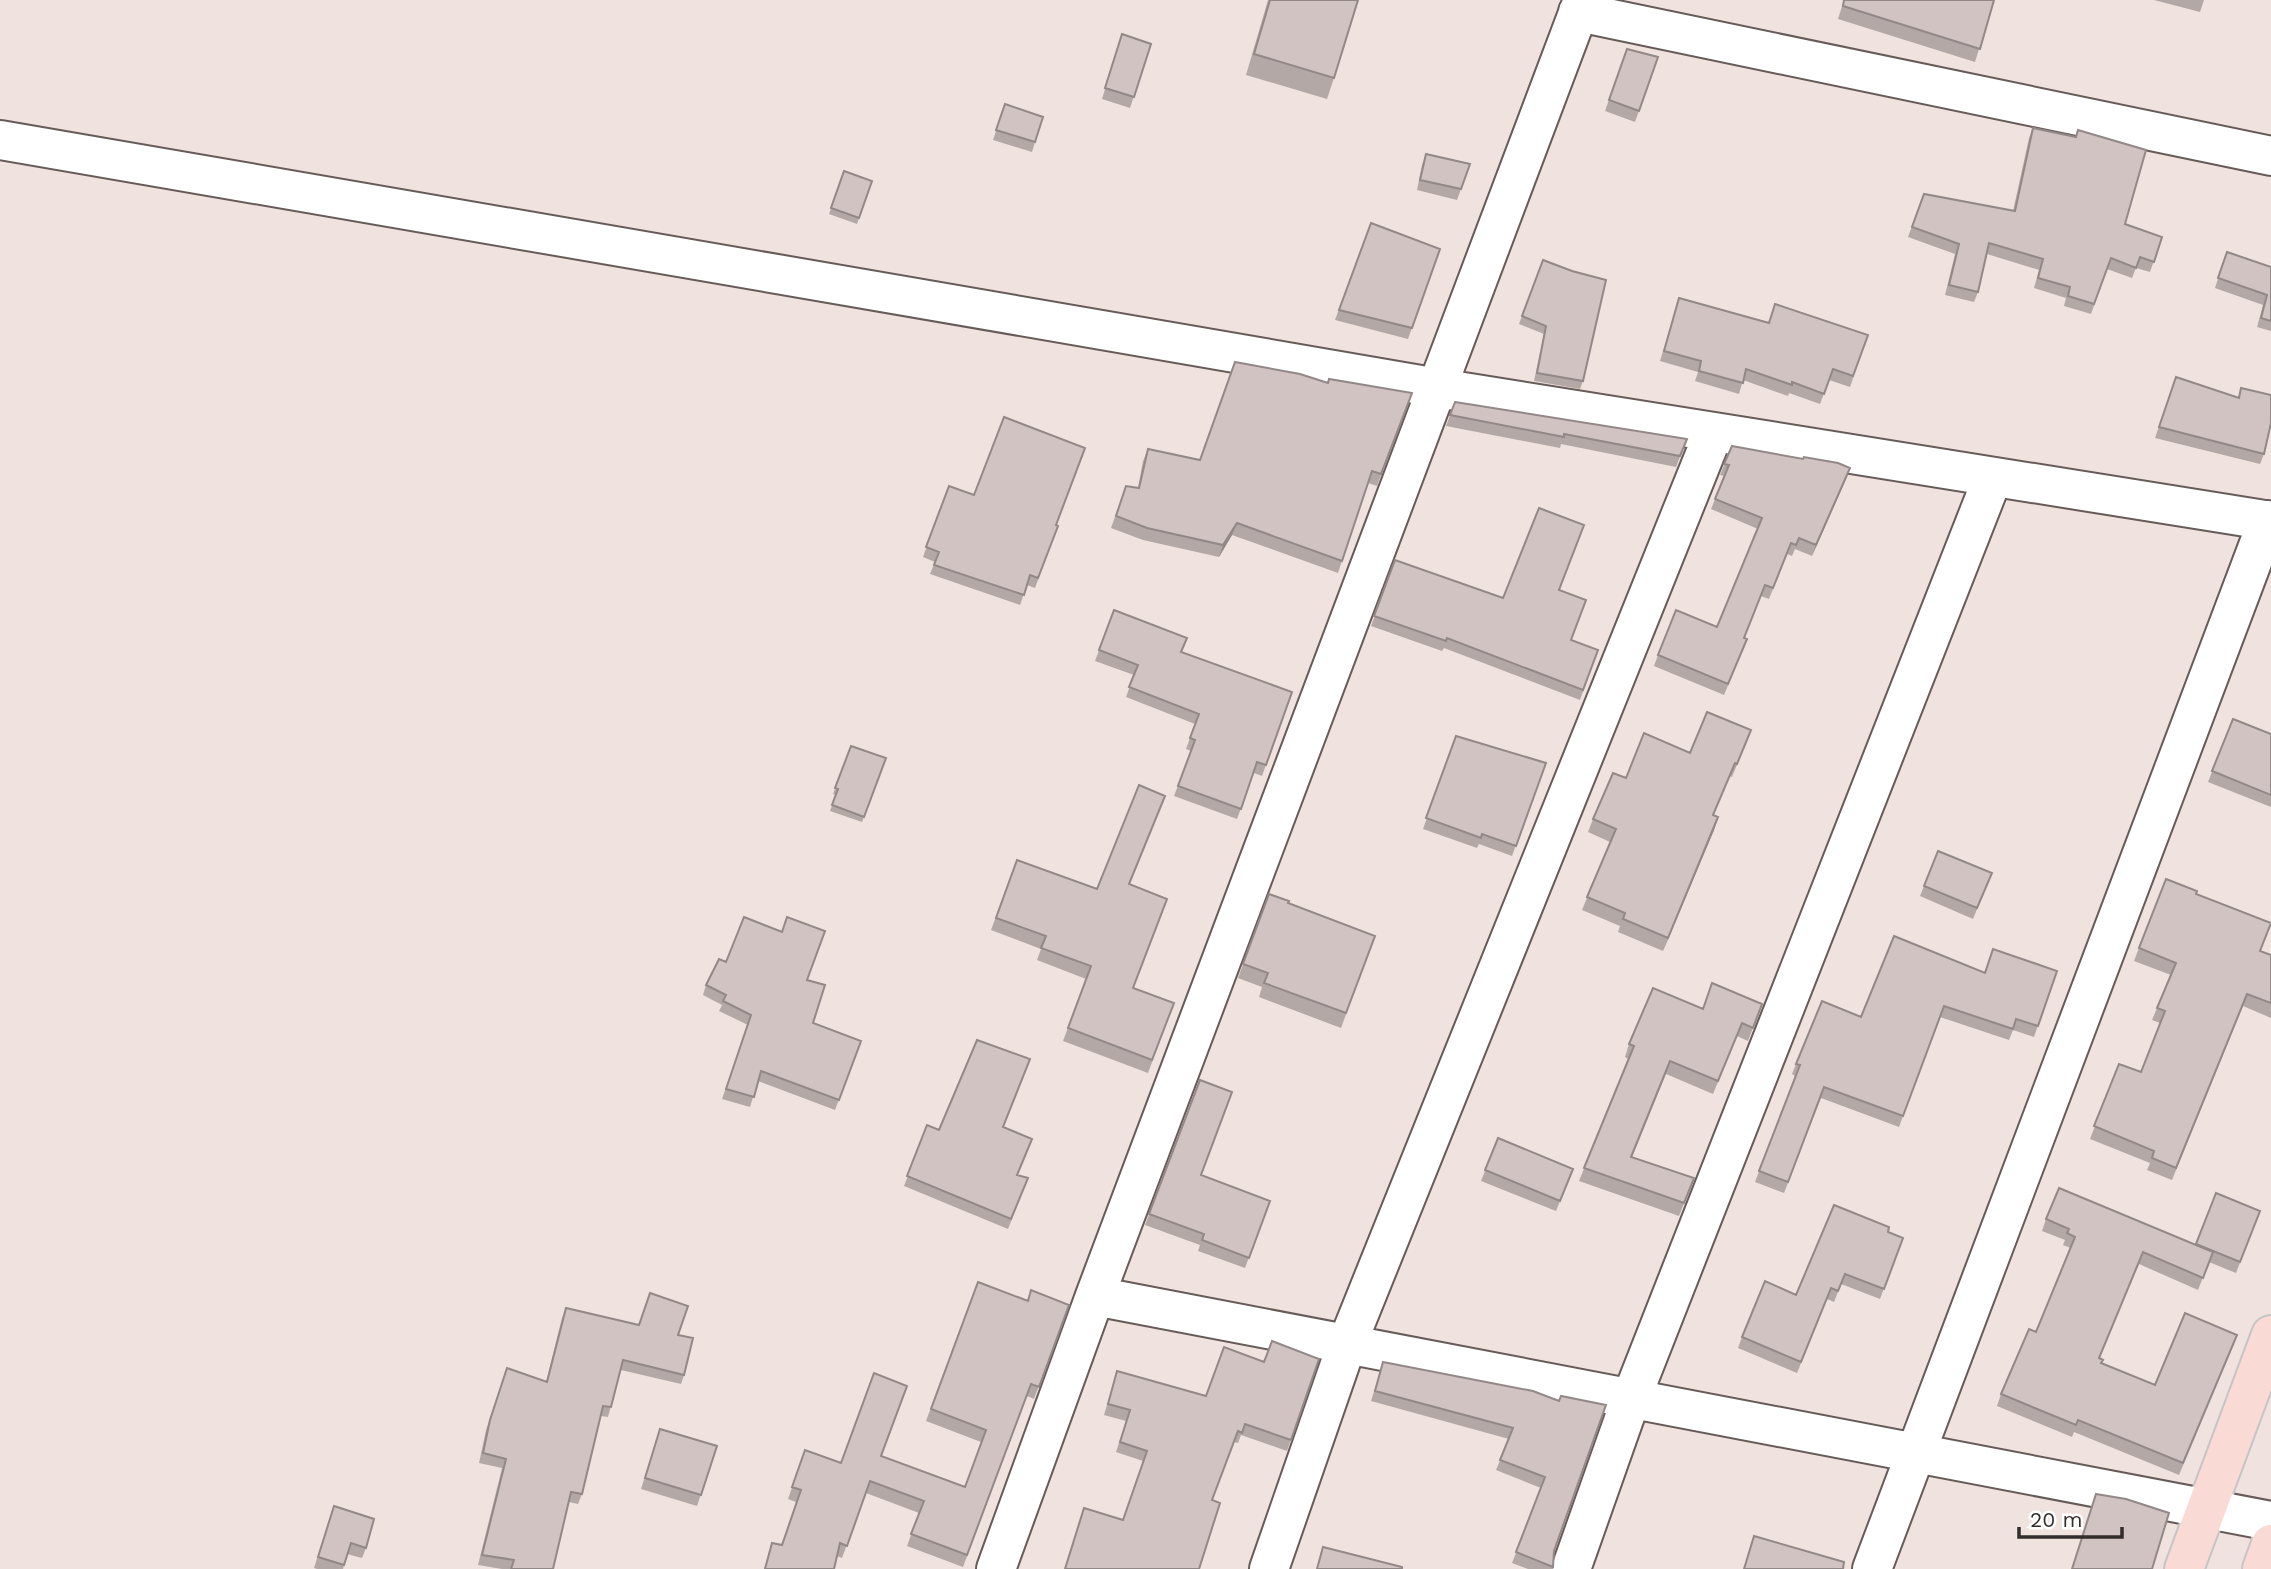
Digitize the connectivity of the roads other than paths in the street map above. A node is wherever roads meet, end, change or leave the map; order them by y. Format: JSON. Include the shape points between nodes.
{"nodes":[{"id":1,"x":1581,"y":6,"type":"edge"},
{"id":2,"x":0,"y":140,"type":"edge"},
{"id":3,"x":2271,"y":156,"type":"edge"},
{"id":4,"x":1438,"y":388,"type":"junction"},
{"id":5,"x":1714,"y":432,"type":"junction"},
{"id":6,"x":1993,"y":477,"type":"junction"},
{"id":7,"x":2269,"y":521,"type":"edge"},
{"id":8,"x":1095,"y":1296,"type":"junction"},
{"id":9,"x":2271,"y":1335,"type":"edge"},
{"id":10,"x":1347,"y":1344,"type":"junction"},
{"id":11,"x":1631,"y":1399,"type":"junction"},
{"id":12,"x":1915,"y":1454,"type":"junction"},
{"id":13,"x":2206,"y":1509,"type":"junction"},
{"id":14,"x":2271,"y":1521,"type":"edge"},
{"id":15,"x":2271,"y":1544,"type":"edge"},
{"id":16,"x":996,"y":1569,"type":"edge"},
{"id":17,"x":1269,"y":1569,"type":"edge"},
{"id":18,"x":1571,"y":1569,"type":"edge"},
{"id":19,"x":1872,"y":1569,"type":"edge"},
{"id":20,"x":2184,"y":1569,"type":"edge"},
{"id":21,"x":2262,"y":1569,"type":"edge"}],
"edges":[{"from":1,"to":3,"type":"street"},
{"from":1,"to":4,"type":"street"},
{"from":2,"to":4,"type":"street"},
{"from":4,"to":5,"type":"street"},
{"from":4,"to":8,"type":"street"},
{"from":5,"to":6,"type":"street"},
{"from":5,"to":10,"type":"street"},
{"from":6,"to":7,"type":"street"},
{"from":6,"to":11,"type":"street"},
{"from":7,"to":12,"type":"street"},
{"from":8,"to":10,"type":"street"},
{"from":8,"to":16,"type":"street"},
{"from":9,"to":13,"type":"main road"},
{"from":10,"to":11,"type":"street"},
{"from":10,"to":17,"type":"street"},
{"from":11,"to":12,"type":"street"},
{"from":11,"to":18,"type":"street"},
{"from":12,"to":13,"type":"street"},
{"from":12,"to":19,"type":"street"},
{"from":13,"to":14,"type":"street"},
{"from":13,"to":20,"type":"main road"},
{"from":15,"to":21,"type":"main road"}]}
